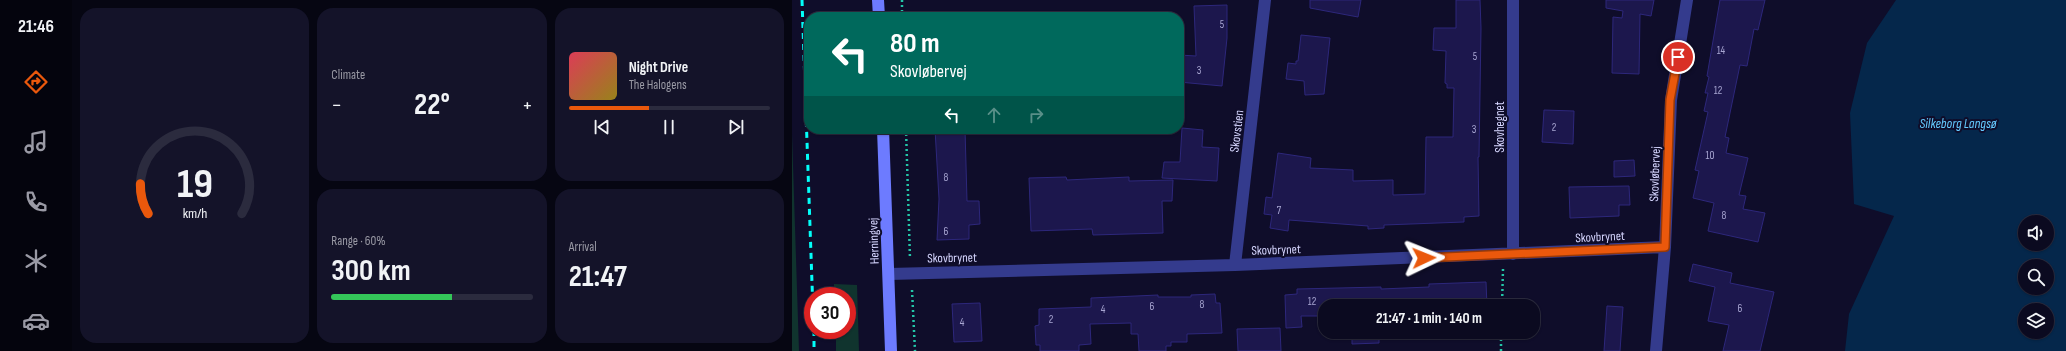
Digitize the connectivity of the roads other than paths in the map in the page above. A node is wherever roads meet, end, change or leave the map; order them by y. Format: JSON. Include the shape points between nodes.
{"nodes":[{"id":1,"x":878,"y":0,"type":"edge"},
{"id":2,"x":1265,"y":0,"type":"edge"},
{"id":3,"x":1513,"y":0,"type":"edge"},
{"id":4,"x":1687,"y":0,"type":"edge"},
{"id":5,"x":879,"y":12,"type":"edge"},
{"id":6,"x":883,"y":134,"type":"edge"},
{"id":7,"x":1665,"y":247,"type":"junction"},
{"id":8,"x":1508,"y":255,"type":"junction"},
{"id":9,"x":1235,"y":265,"type":"junction"},
{"id":10,"x":889,"y":274,"type":"junction"},
{"id":11,"x":891,"y":351,"type":"edge"},
{"id":12,"x":1656,"y":351,"type":"edge"}],
"edges":[{"from":1,"to":5,"type":"street"},
{"from":2,"to":9,"type":"street","name":"Skovstien"},
{"from":3,"to":8,"type":"street","name":"Skovhegnet"},
{"from":4,"to":7,"type":"street","name":"Skovløbervej","via":[[1670,100]]},
{"from":6,"to":10,"type":"street","name":"Herningvej"},
{"from":7,"to":8,"type":"street","name":"Skovbrynet"},
{"from":7,"to":12,"type":"street","name":"Skovløbervej"},
{"from":8,"to":9,"type":"street","name":"Skovbrynet"},
{"from":9,"to":10,"type":"street","name":"Skovbrynet"},
{"from":10,"to":11,"type":"street","name":"Herningvej"}]}
